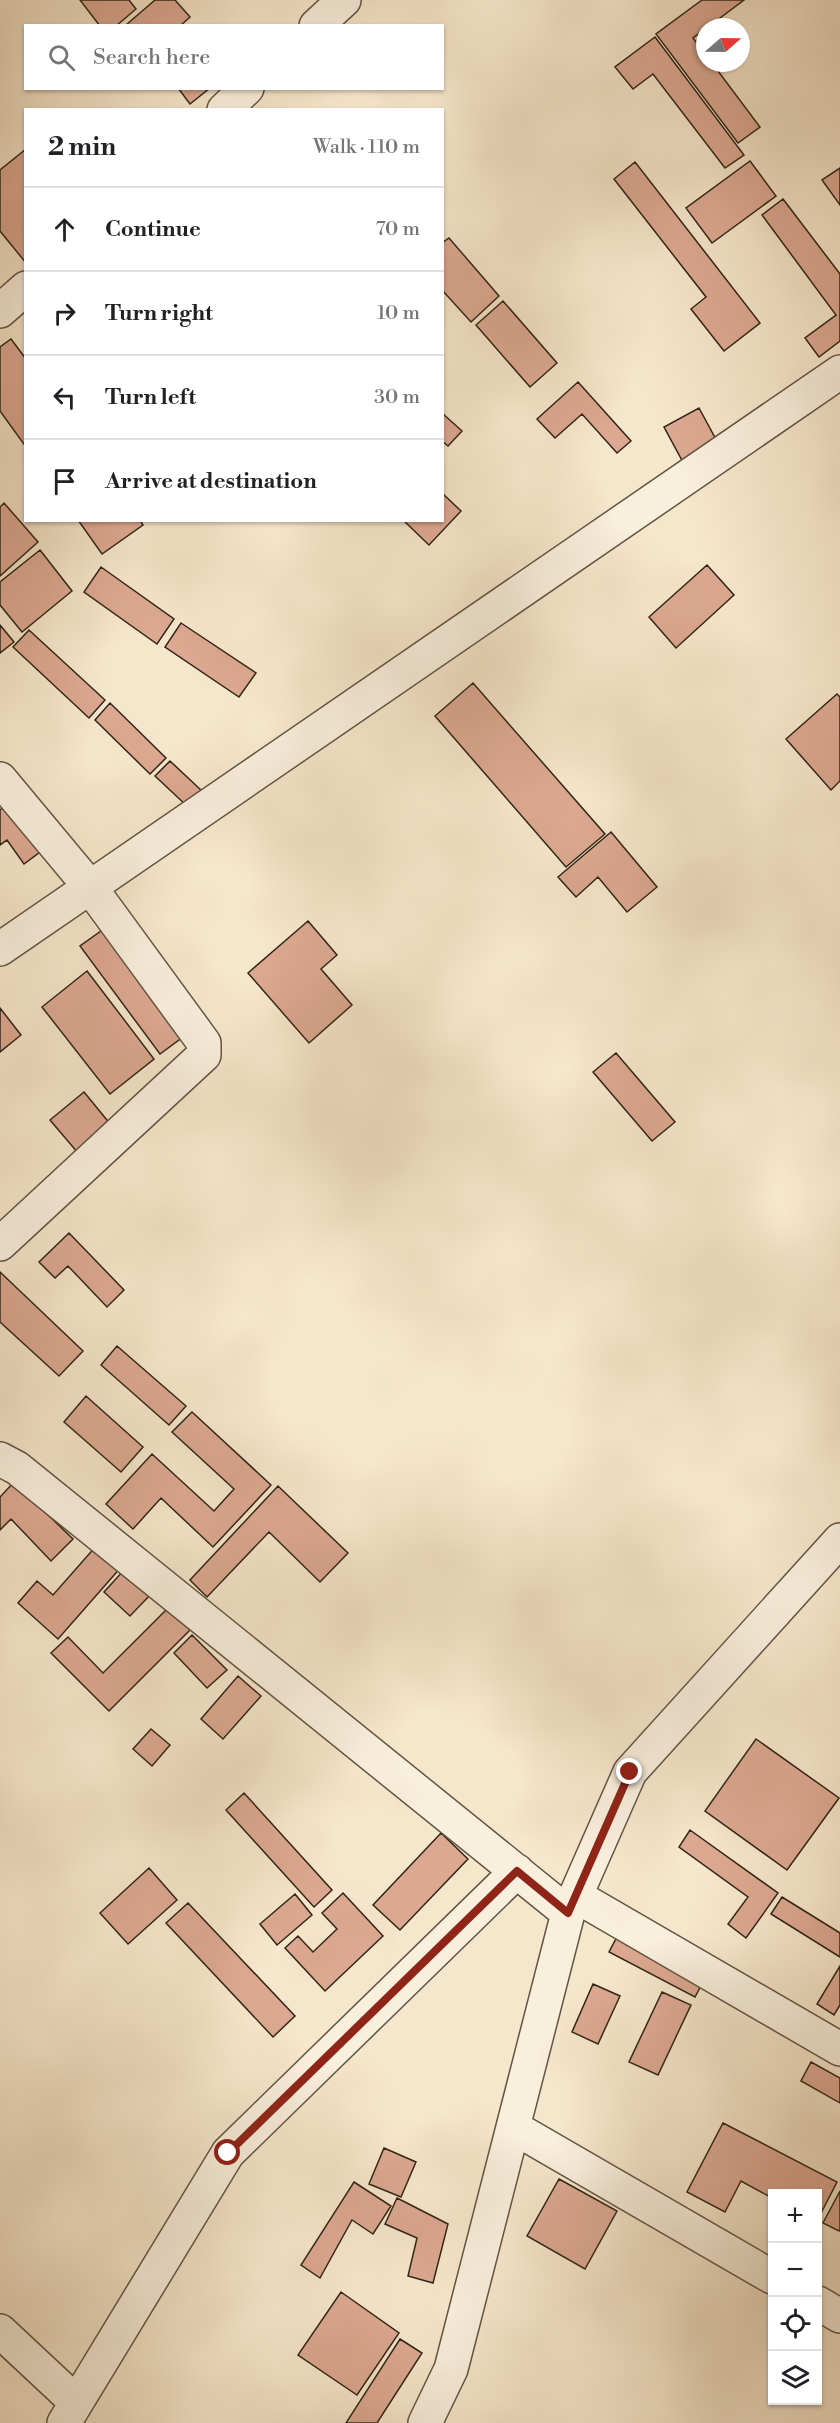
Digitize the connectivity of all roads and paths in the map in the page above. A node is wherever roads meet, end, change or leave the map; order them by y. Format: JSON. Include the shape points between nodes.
{"nodes":[{"id":1,"x":344,"y":0,"type":"edge"},
{"id":2,"x":318,"y":24,"type":"edge"},
{"id":3,"x":245,"y":90,"type":"edge"},
{"id":4,"x":226,"y":108,"type":"edge"},
{"id":5,"x":24,"y":290,"type":"edge"},
{"id":6,"x":0,"y":311,"type":"edge"},
{"id":7,"x":840,"y":372,"type":"edge"},
{"id":8,"x":0,"y":779,"type":"edge"},
{"id":9,"x":90,"y":887,"type":"junction"},
{"id":10,"x":0,"y":949,"type":"edge"},
{"id":11,"x":0,"y":1244,"type":"edge"},
{"id":12,"x":6,"y":1470,"type":"edge"},
{"id":13,"x":840,"y":1540,"type":"edge"},
{"id":14,"x":517,"y":1871,"type":"junction"},
{"id":15,"x":572,"y":1904,"type":"junction"},
{"id":16,"x":840,"y":2049,"type":"edge"},
{"id":17,"x":513,"y":2127,"type":"junction"},
{"id":18,"x":768,"y":2275,"type":"edge"},
{"id":19,"x":822,"y":2305,"type":"edge"},
{"id":20,"x":840,"y":2316,"type":"edge"},
{"id":21,"x":0,"y":2331,"type":"edge"},
{"id":22,"x":70,"y":2413,"type":"edge"},
{"id":23,"x":425,"y":2423,"type":"edge"}],
"edges":[{"from":1,"to":2,"type":"street"},
{"from":3,"to":4,"type":"street"},
{"from":5,"to":6,"type":"street"},
{"from":7,"to":9,"type":"street"},
{"from":8,"to":9,"type":"street"},
{"from":9,"to":10,"type":"street"},
{"from":9,"to":11,"type":"street","via":[[204,1042],[204,1054]]},
{"from":12,"to":14,"type":"street"},
{"from":13,"to":15,"type":"street","via":[[630,1772]]},
{"from":14,"to":15,"type":"street"},
{"from":14,"to":22,"type":"street","via":[[228,2153]]},
{"from":15,"to":16,"type":"street"},
{"from":15,"to":17,"type":"street"},
{"from":17,"to":18,"type":"street"},
{"from":17,"to":23,"type":"street","via":[[451,2369]]},
{"from":19,"to":20,"type":"street"},
{"from":21,"to":22,"type":"street"}]}
